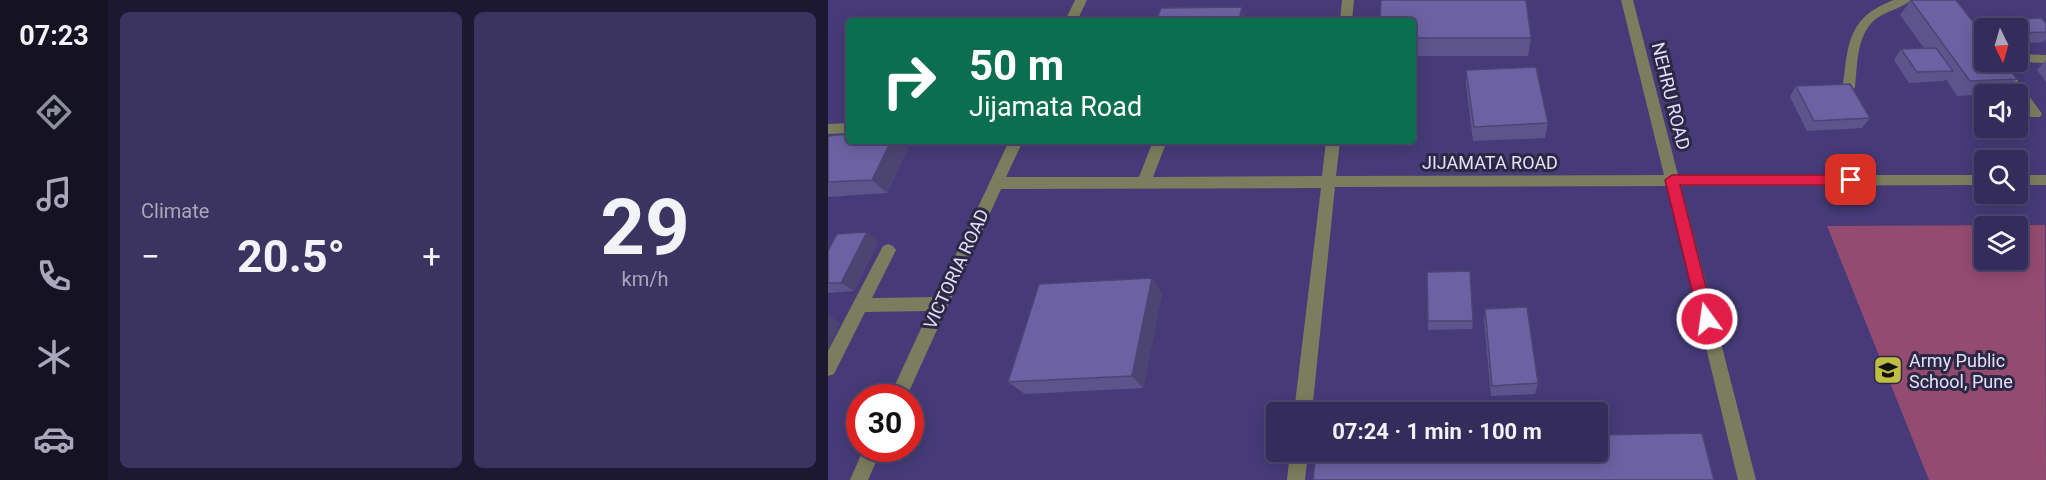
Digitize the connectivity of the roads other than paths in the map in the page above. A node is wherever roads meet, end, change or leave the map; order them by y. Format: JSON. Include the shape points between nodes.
{"nodes":[{"id":1,"x":1081,"y":0,"type":"edge"},
{"id":2,"x":1348,"y":0,"type":"edge"},
{"id":3,"x":1627,"y":0,"type":"edge"},
{"id":4,"x":1905,"y":0,"type":"edge"},
{"id":5,"x":1072,"y":18,"type":"edge"},
{"id":6,"x":1346,"y":18,"type":"edge"},
{"id":7,"x":2028,"y":58,"type":"edge"},
{"id":8,"x":2046,"y":59,"type":"edge"},
{"id":9,"x":2005,"y":72,"type":"edge"},
{"id":10,"x":1849,"y":87,"type":"edge"},
{"id":11,"x":2035,"y":114,"type":"dead end"},
{"id":12,"x":846,"y":128,"type":"edge"},
{"id":13,"x":828,"y":129,"type":"edge"},
{"id":14,"x":1015,"y":144,"type":"edge"},
{"id":15,"x":1159,"y":144,"type":"edge"},
{"id":16,"x":1333,"y":144,"type":"edge"},
{"id":17,"x":1672,"y":180,"type":"junction"},
{"id":18,"x":1974,"y":180,"type":"edge"},
{"id":19,"x":2028,"y":180,"type":"edge"},
{"id":20,"x":2046,"y":180,"type":"edge"},
{"id":21,"x":1329,"y":182,"type":"junction"},
{"id":22,"x":996,"y":183,"type":"junction"},
{"id":23,"x":1144,"y":183,"type":"junction"},
{"id":24,"x":888,"y":250,"type":"dead end"},
{"id":25,"x":861,"y":304,"type":"junction"},
{"id":26,"x":940,"y":304,"type":"junction"},
{"id":27,"x":828,"y":368,"type":"edge"},
{"id":28,"x":903,"y":384,"type":"edge"},
{"id":29,"x":1304,"y":402,"type":"edge"},
{"id":30,"x":867,"y":462,"type":"edge"},
{"id":31,"x":1298,"y":462,"type":"edge"},
{"id":32,"x":859,"y":480,"type":"edge"},
{"id":33,"x":1296,"y":480,"type":"edge"},
{"id":34,"x":1747,"y":480,"type":"edge"}],
"edges":[{"from":1,"to":5,"type":"street"},
{"from":2,"to":6,"type":"street"},
{"from":3,"to":17,"type":"street","name":"NEHRU ROAD"},
{"from":4,"to":10,"type":"street","via":[[1870,16],[1856,34]]},
{"from":7,"to":8,"type":"street"},
{"from":9,"to":11,"type":"street"},
{"from":12,"to":13,"type":"street"},
{"from":14,"to":22,"type":"street","name":"VICTORIA ROAD"},
{"from":15,"to":23,"type":"street"},
{"from":16,"to":21,"type":"street"},
{"from":17,"to":18,"type":"street","name":"JIJAMATA ROAD"},
{"from":17,"to":21,"type":"street","name":"JIJAMATA ROAD"},
{"from":17,"to":34,"type":"street","name":"NEHRU ROAD"},
{"from":19,"to":20,"type":"street"},
{"from":21,"to":23,"type":"street","name":"JIJAMATA ROAD"},
{"from":21,"to":29,"type":"street"},
{"from":22,"to":23,"type":"street","name":"JIJAMATA ROAD"},
{"from":22,"to":26,"type":"street","name":"VICTORIA ROAD"},
{"from":24,"to":25,"type":"street"},
{"from":25,"to":26,"type":"street"},
{"from":25,"to":27,"type":"street"},
{"from":26,"to":28,"type":"street","name":"VICTORIA ROAD"},
{"from":30,"to":32,"type":"street"},
{"from":31,"to":33,"type":"street"}]}
